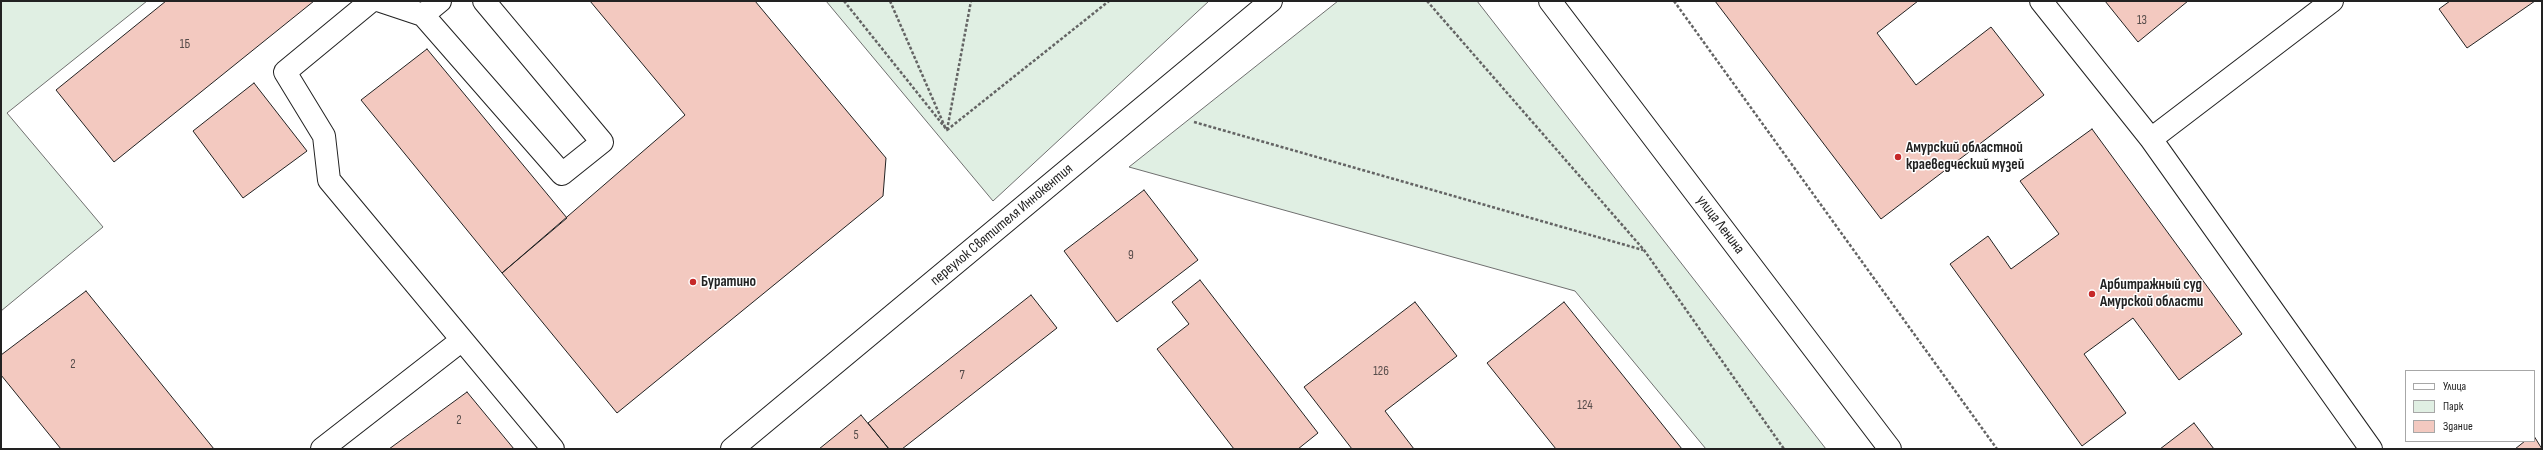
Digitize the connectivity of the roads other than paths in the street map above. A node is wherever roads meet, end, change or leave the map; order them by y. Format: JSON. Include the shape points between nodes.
{"nodes":[{"id":1,"x":371,"y":1,"type":"edge"},
{"id":2,"x":381,"y":1,"type":"edge"},
{"id":3,"x":440,"y":1,"type":"edge"},
{"id":4,"x":484,"y":1,"type":"edge"},
{"id":5,"x":1271,"y":1,"type":"edge"},
{"id":6,"x":1550,"y":1,"type":"edge"},
{"id":7,"x":2041,"y":1,"type":"edge"},
{"id":8,"x":2332,"y":1,"type":"edge"},
{"id":9,"x":423,"y":15,"type":"junction"},
{"id":10,"x":2151,"y":139,"type":"junction"},
{"id":11,"x":462,"y":340,"type":"junction"},
{"id":12,"x":322,"y":449,"type":"edge"},
{"id":13,"x":553,"y":449,"type":"edge"},
{"id":14,"x":732,"y":449,"type":"edge"},
{"id":15,"x":1890,"y":449,"type":"edge"},
{"id":16,"x":2371,"y":449,"type":"edge"}],
"edges":[{"from":1,"to":11,"type":"street","via":[[285,72],[324,136],[329,180]]},
{"from":2,"to":9,"type":"street"},
{"from":3,"to":9,"type":"street"},
{"from":4,"to":9,"type":"street","via":[[602,142],[562,174]]},
{"from":5,"to":14,"type":"street","name":"переулок Святителя Иннокентия"},
{"from":6,"to":15,"type":"street","name":"улица Ленина"},
{"from":7,"to":10,"type":"street"},
{"from":8,"to":10,"type":"street"},
{"from":10,"to":16,"type":"street"},
{"from":11,"to":12,"type":"street"},
{"from":11,"to":13,"type":"street"}]}
